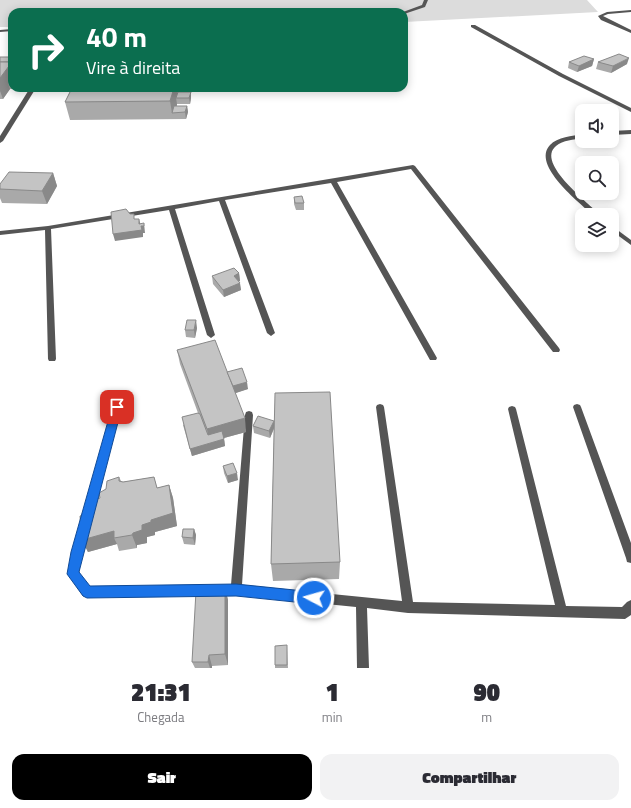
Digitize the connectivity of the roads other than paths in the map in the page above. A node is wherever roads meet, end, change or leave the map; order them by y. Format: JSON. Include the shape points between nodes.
{"nodes":[{"id":1,"x":426,"y":0,"type":"edge"},
{"id":2,"x":631,"y":11,"type":"edge"},
{"id":3,"x":408,"y":12,"type":"edge"},
{"id":4,"x":473,"y":26,"type":"dead end"},
{"id":5,"x":631,"y":32,"type":"edge"},
{"id":6,"x":31,"y":92,"type":"edge"},
{"id":7,"x":631,"y":110,"type":"edge"},
{"id":8,"x":631,"y":132,"type":"edge"},
{"id":9,"x":619,"y":133,"type":"edge"},
{"id":10,"x":575,"y":138,"type":"edge"},
{"id":11,"x":0,"y":141,"type":"edge"},
{"id":12,"x":334,"y":180,"type":"junction"},
{"id":13,"x":221,"y":199,"type":"junction"},
{"id":14,"x":171,"y":207,"type":"junction"},
{"id":15,"x":589,"y":208,"type":"edge"},
{"id":16,"x":48,"y":228,"type":"junction"},
{"id":17,"x":0,"y":233,"type":"edge"},
{"id":18,"x":619,"y":234,"type":"edge"},
{"id":19,"x":631,"y":243,"type":"edge"},
{"id":20,"x":271,"y":333,"type":"dead end"},
{"id":21,"x":210,"y":335,"type":"dead end"},
{"id":22,"x":556,"y":350,"type":"dead end"},
{"id":23,"x":433,"y":358,"type":"dead end"},
{"id":24,"x":52,"y":359,"type":"dead end"},
{"id":25,"x":117,"y":407,"type":"dead end"},
{"id":26,"x":380,"y":407,"type":"dead end"},
{"id":27,"x":577,"y":407,"type":"dead end"},
{"id":28,"x":512,"y":409,"type":"dead end"},
{"id":29,"x":249,"y":415,"type":"dead end"},
{"id":30,"x":631,"y":558,"type":"edge"},
{"id":31,"x":236,"y":590,"type":"junction"},
{"id":32,"x":361,"y":603,"type":"junction"},
{"id":33,"x":631,"y":606,"type":"edge"},
{"id":34,"x":408,"y":607,"type":"junction"},
{"id":35,"x":562,"y":611,"type":"junction"},
{"id":36,"x":363,"y":668,"type":"edge"}],
"edges":[{"from":1,"to":3,"type":"street","via":[[424,6]]},
{"from":2,"to":5,"type":"street","via":[[600,16]]},
{"from":4,"to":7,"type":"street"},
{"from":6,"to":11,"type":"street"},
{"from":8,"to":9,"type":"street"},
{"from":10,"to":15,"type":"street","via":[[552,146],[548,160],[550,167],[560,179]]},
{"from":12,"to":13,"type":"street"},
{"from":12,"to":22,"type":"street","via":[[412,167]]},
{"from":12,"to":23,"type":"street"},
{"from":13,"to":14,"type":"street"},
{"from":13,"to":20,"type":"street"},
{"from":14,"to":16,"type":"street"},
{"from":14,"to":21,"type":"street"},
{"from":16,"to":17,"type":"street"},
{"from":16,"to":24,"type":"street"},
{"from":18,"to":19,"type":"street"},
{"from":25,"to":31,"type":"street","via":[[73,574],[87,592]]},
{"from":26,"to":34,"type":"street"},
{"from":27,"to":30,"type":"street"},
{"from":28,"to":35,"type":"street"},
{"from":29,"to":31,"type":"street"},
{"from":31,"to":32,"type":"street"},
{"from":32,"to":34,"type":"street"},
{"from":32,"to":36,"type":"street"},
{"from":33,"to":35,"type":"street","via":[[625,613]]},
{"from":34,"to":35,"type":"street"}]}
